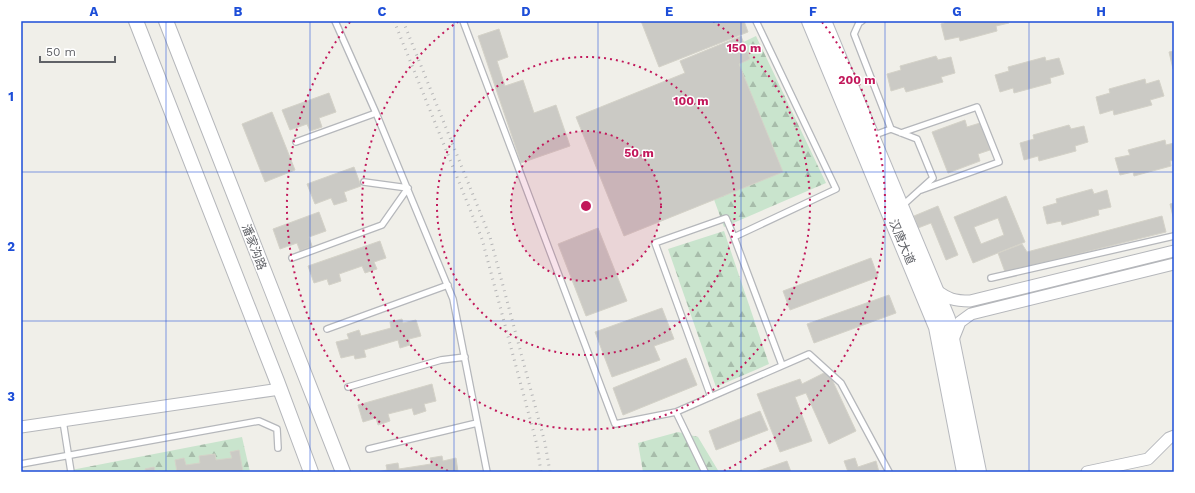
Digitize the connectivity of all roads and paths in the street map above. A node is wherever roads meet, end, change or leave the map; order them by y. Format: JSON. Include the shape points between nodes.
{"nodes":[{"id":1,"x":136,"y":21,"type":"edge"},
{"id":2,"x":166,"y":21,"type":"edge"},
{"id":3,"x":335,"y":21,"type":"edge"},
{"id":4,"x":463,"y":21,"type":"edge"},
{"id":5,"x":756,"y":21,"type":"edge"},
{"id":6,"x":810,"y":21,"type":"edge"},
{"id":7,"x":823,"y":21,"type":"edge"},
{"id":8,"x":862,"y":21,"type":"edge"},
{"id":9,"x":376,"y":113,"type":"junction"},
{"id":10,"x":891,"y":129,"type":"junction"},
{"id":11,"x":901,"y":133,"type":"junction"},
{"id":12,"x":871,"y":136,"type":"junction"},
{"id":13,"x":296,"y":142,"type":"dead end"},
{"id":14,"x":364,"y":182,"type":"dead end"},
{"id":15,"x":408,"y":188,"type":"junction"},
{"id":16,"x":919,"y":191,"type":"junction"},
{"id":17,"x":900,"y":207,"type":"junction"},
{"id":18,"x":1174,"y":236,"type":"edge"},
{"id":19,"x":734,"y":237,"type":"junction"},
{"id":20,"x":1174,"y":251,"type":"edge"},
{"id":21,"x":292,"y":258,"type":"dead end"},
{"id":22,"x":1174,"y":264,"type":"edge"},
{"id":23,"x":991,"y":278,"type":"dead end"},
{"id":24,"x":448,"y":285,"type":"junction"},
{"id":25,"x":934,"y":288,"type":"junction"},
{"id":26,"x":327,"y":330,"type":"dead end"},
{"id":27,"x":952,"y":343,"type":"junction"},
{"id":28,"x":465,"y":357,"type":"junction"},
{"id":29,"x":782,"y":365,"type":"junction"},
{"id":30,"x":348,"y":387,"type":"dead end"},
{"id":31,"x":280,"y":389,"type":"junction"},
{"id":32,"x":711,"y":397,"type":"junction"},
{"id":33,"x":676,"y":412,"type":"junction"},
{"id":34,"x":63,"y":421,"type":"junction"},
{"id":35,"x":477,"y":423,"type":"junction"},
{"id":36,"x":21,"y":427,"type":"edge"},
{"id":37,"x":1174,"y":436,"type":"edge"},
{"id":38,"x":278,"y":448,"type":"dead end"},
{"id":39,"x":369,"y":449,"type":"dead end"},
{"id":40,"x":68,"y":456,"type":"junction"},
{"id":41,"x":21,"y":464,"type":"edge"},
{"id":42,"x":71,"y":472,"type":"edge"},
{"id":43,"x":311,"y":472,"type":"edge"},
{"id":44,"x":343,"y":472,"type":"edge"},
{"id":45,"x":487,"y":472,"type":"edge"},
{"id":46,"x":705,"y":472,"type":"edge"},
{"id":47,"x":889,"y":472,"type":"edge"},
{"id":48,"x":965,"y":472,"type":"edge"},
{"id":49,"x":978,"y":472,"type":"edge"},
{"id":50,"x":1087,"y":472,"type":"edge"}],
"edges":[{"from":1,"to":31,"type":"street"},
{"from":2,"to":44,"type":"street","name":"潘家沟路"},
{"from":3,"to":9,"type":"lane"},
{"from":4,"to":33,"type":"lane","via":[[615,424]]},
{"from":5,"to":19,"type":"lane","via":[[836,189]]},
{"from":6,"to":48,"type":"main road","name":"汉唐大道","via":[[937,327]]},
{"from":7,"to":12,"type":"main road","name":"汉唐大道"},
{"from":8,"to":10,"type":"lane","via":[[854,34]]},
{"from":9,"to":13,"type":"lane"},
{"from":9,"to":15,"type":"lane"},
{"from":10,"to":11,"type":"lane"},
{"from":10,"to":12,"type":"lane"},
{"from":11,"to":16,"type":"lane","via":[[917,139],[933,178]]},
{"from":11,"to":16,"type":"lane","via":[[977,107],[1000,162]]},
{"from":12,"to":17,"type":"main road","name":"汉唐大道"},
{"from":14,"to":15,"type":"lane"},
{"from":15,"to":21,"type":"lane","via":[[382,225]]},
{"from":15,"to":24,"type":"lane"},
{"from":16,"to":17,"type":"lane"},
{"from":17,"to":25,"type":"main road","name":"汉唐大道"},
{"from":18,"to":23,"type":"lane"},
{"from":19,"to":29,"type":"lane"},
{"from":19,"to":32,"type":"lane","via":[[726,218],[656,243]]},
{"from":20,"to":25,"type":"street","via":[[970,300],[957,301],[946,298]]},
{"from":22,"to":27,"type":"street","via":[[971,314],[960,322]]},
{"from":24,"to":26,"type":"lane"},
{"from":24,"to":28,"type":"lane"},
{"from":25,"to":27,"type":"main road","name":"汉唐大道","via":[[947,319]]},
{"from":27,"to":49,"type":"main road","name":"汉唐大道"},
{"from":28,"to":30,"type":"lane","via":[[441,360]]},
{"from":28,"to":35,"type":"lane"},
{"from":29,"to":32,"type":"lane"},
{"from":29,"to":47,"type":"lane","via":[[809,354],[841,383]]},
{"from":31,"to":34,"type":"street"},
{"from":31,"to":43,"type":"street"},
{"from":32,"to":33,"type":"lane"},
{"from":33,"to":46,"type":"lane"},
{"from":34,"to":36,"type":"street"},
{"from":34,"to":40,"type":"lane"},
{"from":35,"to":39,"type":"lane"},
{"from":35,"to":45,"type":"lane"},
{"from":37,"to":50,"type":"street","via":[[1148,459]]},
{"from":38,"to":40,"type":"lane","via":[[277,429],[259,421]]},
{"from":40,"to":41,"type":"lane"},
{"from":40,"to":42,"type":"lane"}]}
